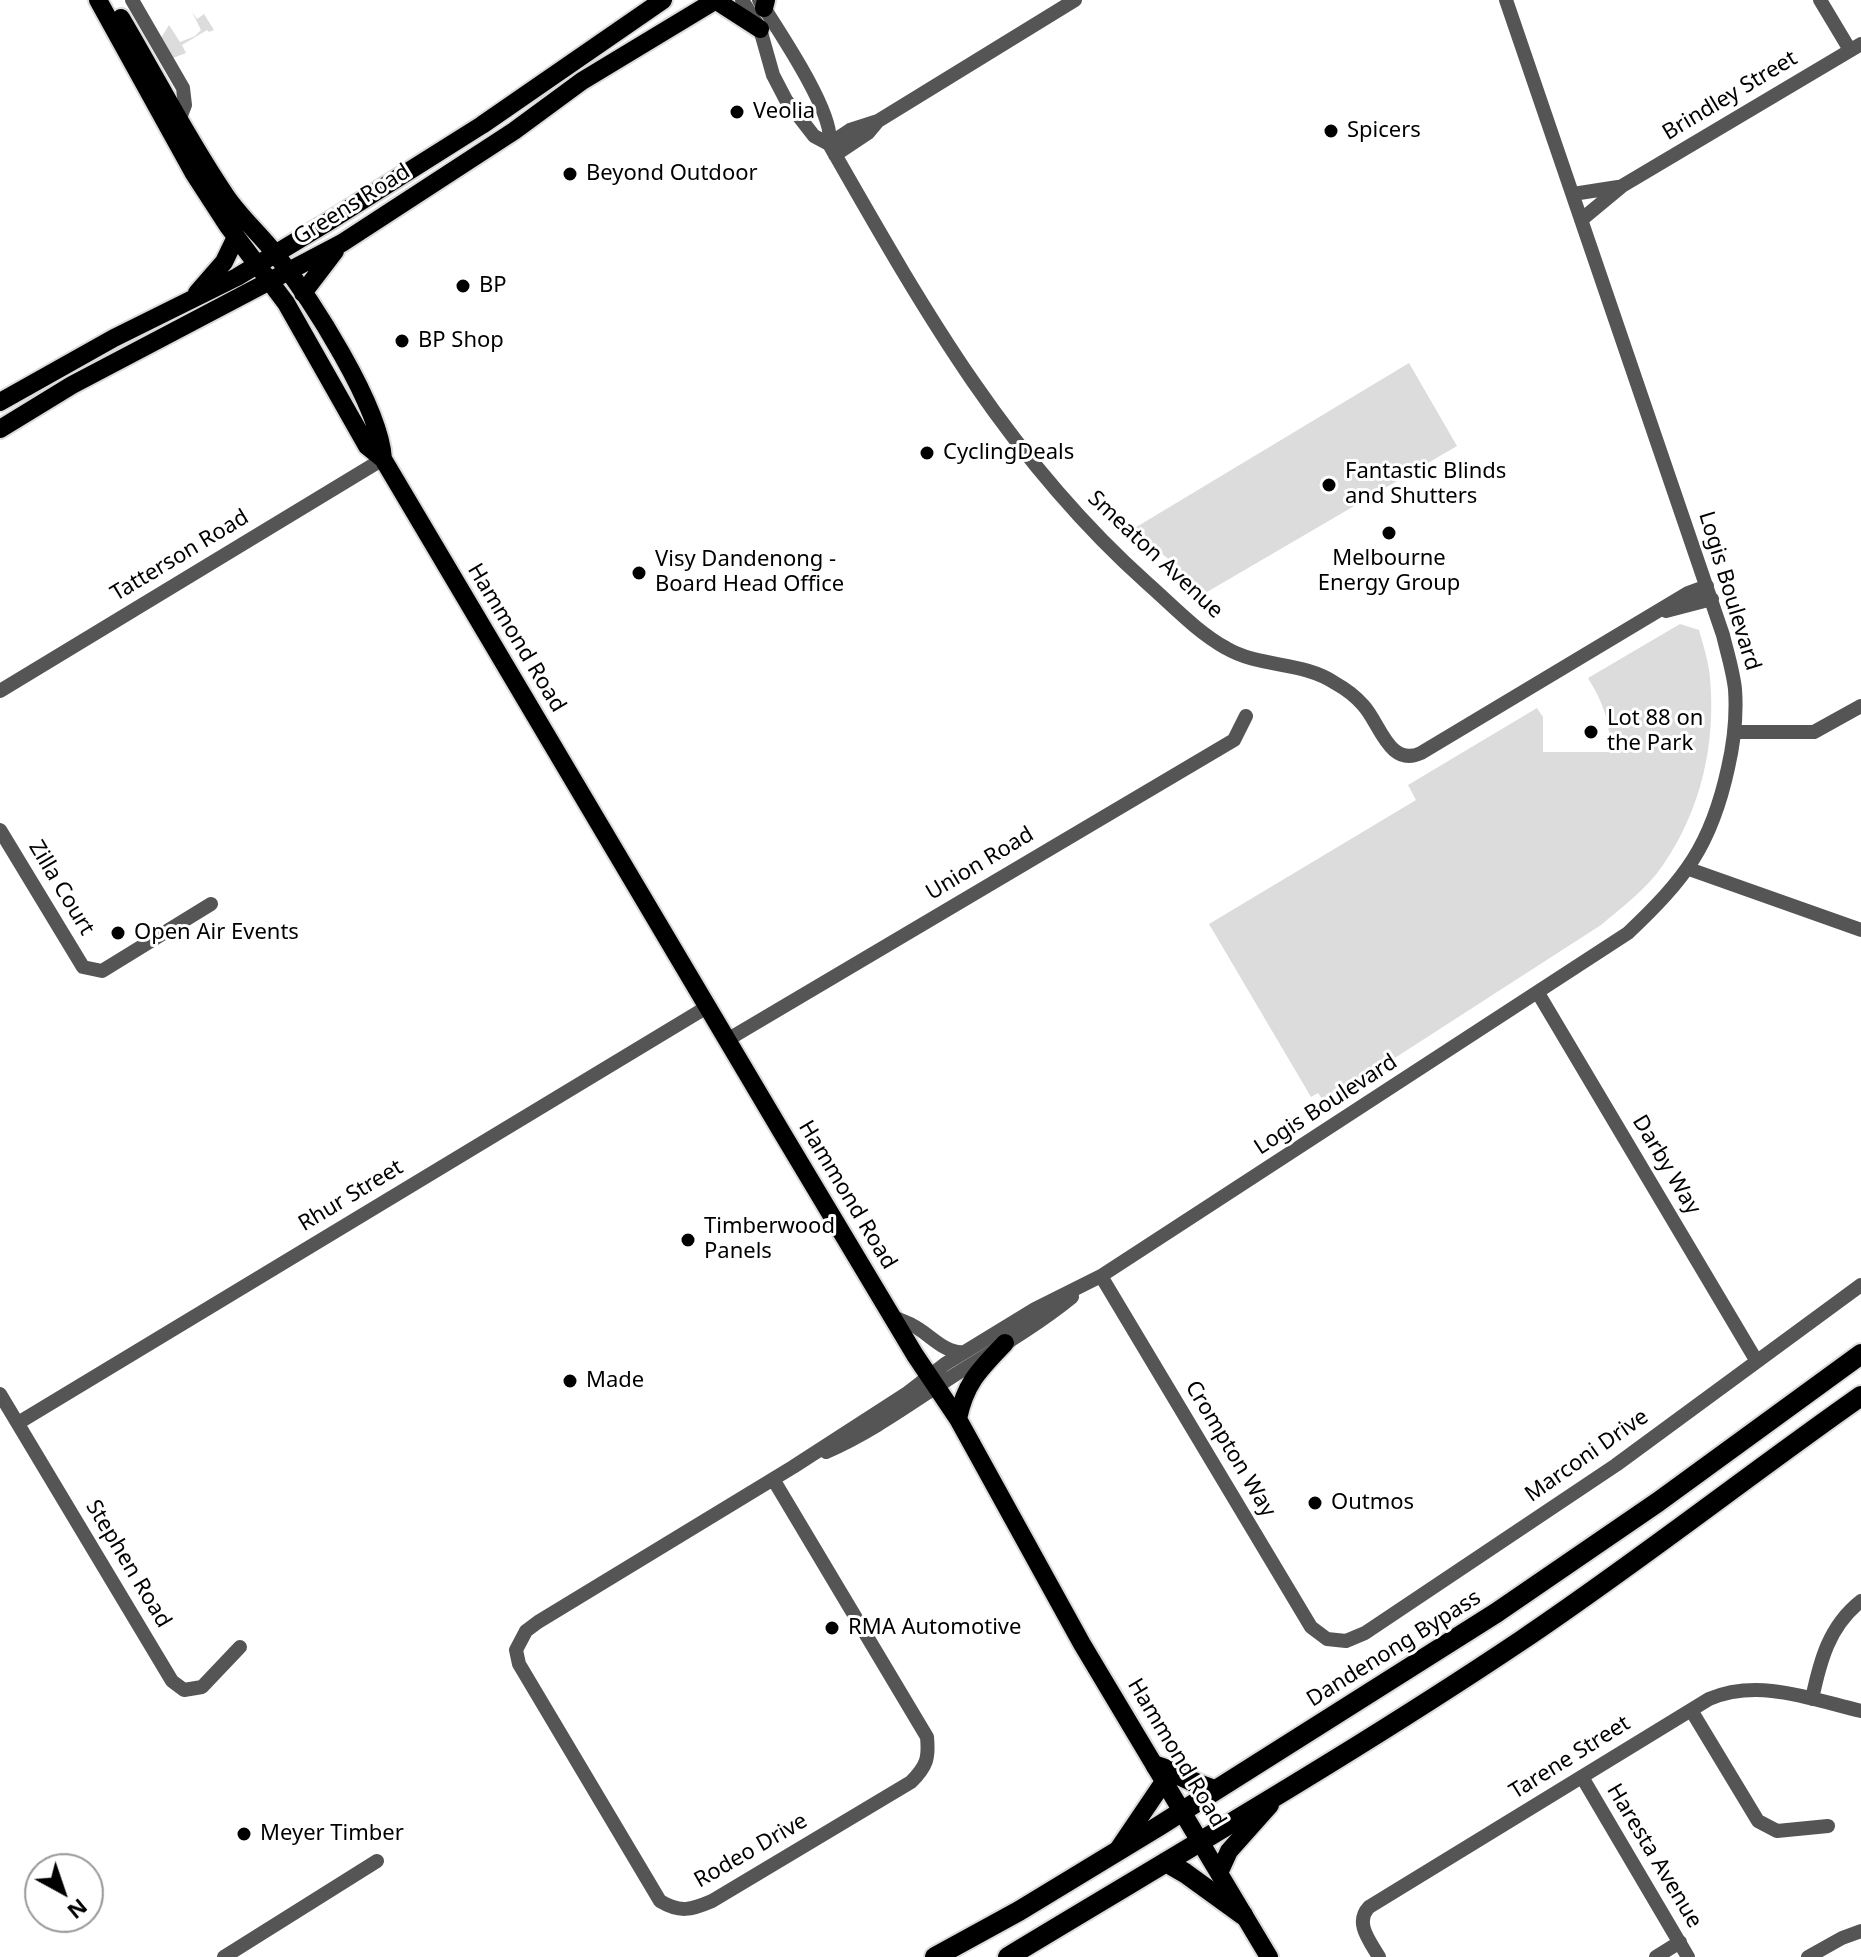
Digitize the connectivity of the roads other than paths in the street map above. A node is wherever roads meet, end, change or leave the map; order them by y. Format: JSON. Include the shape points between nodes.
{"nodes":[{"id":1,"x":98,"y":0,"type":"edge"},
{"id":2,"x":110,"y":0,"type":"edge"},
{"id":3,"x":132,"y":0,"type":"edge"},
{"id":4,"x":716,"y":0,"type":"edge"},
{"id":5,"x":742,"y":0,"type":"edge"},
{"id":6,"x":1075,"y":0,"type":"edge"},
{"id":7,"x":1506,"y":0,"type":"edge"},
{"id":8,"x":1820,"y":0,"type":"edge"},
{"id":9,"x":658,"y":2,"type":"edge"},
{"id":10,"x":763,"y":3,"type":"edge"},
{"id":11,"x":760,"y":29,"type":"junction"},
{"id":12,"x":1856,"y":47,"type":"edge"},
{"id":13,"x":180,"y":118,"type":"junction"},
{"id":14,"x":832,"y":150,"type":"junction"},
{"id":15,"x":1622,"y":186,"type":"junction"},
{"id":16,"x":1573,"y":194,"type":"junction"},
{"id":17,"x":1581,"y":220,"type":"junction"},
{"id":18,"x":236,"y":237,"type":"junction"},
{"id":19,"x":342,"y":243,"type":"junction"},
{"id":20,"x":275,"y":252,"type":"junction"},
{"id":21,"x":258,"y":264,"type":"junction"},
{"id":22,"x":289,"y":272,"type":"junction"},
{"id":23,"x":270,"y":282,"type":"junction"},
{"id":24,"x":303,"y":293,"type":"junction"},
{"id":25,"x":194,"y":297,"type":"junction"},
{"id":26,"x":18,"y":391,"type":"junction"},
{"id":27,"x":0,"y":402,"type":"edge"},
{"id":28,"x":30,"y":409,"type":"junction"},
{"id":29,"x":0,"y":429,"type":"edge"},
{"id":30,"x":383,"y":459,"type":"junction"},
{"id":31,"x":1709,"y":592,"type":"junction"},
{"id":32,"x":0,"y":691,"type":"edge"},
{"id":33,"x":1861,"y":706,"type":"edge"},
{"id":34,"x":1246,"y":716,"type":"dead end"},
{"id":35,"x":1736,"y":732,"type":"junction"},
{"id":36,"x":0,"y":830,"type":"edge"},
{"id":37,"x":1689,"y":869,"type":"junction"},
{"id":38,"x":211,"y":904,"type":"dead end"},
{"id":39,"x":1861,"y":930,"type":"edge"},
{"id":40,"x":1538,"y":993,"type":"junction"},
{"id":41,"x":707,"y":1007,"type":"junction"},
{"id":42,"x":727,"y":1040,"type":"junction"},
{"id":43,"x":1095,"y":1279,"type":"junction"},
{"id":44,"x":1861,"y":1285,"type":"edge"},
{"id":45,"x":893,"y":1317,"type":"junction"},
{"id":46,"x":1005,"y":1343,"type":"junction"},
{"id":47,"x":964,"y":1352,"type":"junction"},
{"id":48,"x":1861,"y":1354,"type":"edge"},
{"id":49,"x":1756,"y":1360,"type":"junction"},
{"id":50,"x":933,"y":1382,"type":"junction"},
{"id":51,"x":0,"y":1394,"type":"edge"},
{"id":52,"x":1861,"y":1396,"type":"edge"},
{"id":53,"x":958,"y":1419,"type":"junction"},
{"id":54,"x":18,"y":1423,"type":"junction"},
{"id":55,"x":773,"y":1479,"type":"junction"},
{"id":56,"x":1861,"y":1601,"type":"edge"},
{"id":57,"x":1327,"y":1639,"type":"joint"},
{"id":58,"x":240,"y":1647,"type":"dead end"},
{"id":59,"x":1812,"y":1699,"type":"junction"},
{"id":60,"x":1691,"y":1710,"type":"junction"},
{"id":61,"x":1861,"y":1711,"type":"edge"},
{"id":62,"x":1161,"y":1773,"type":"junction"},
{"id":63,"x":1582,"y":1777,"type":"junction"},
{"id":64,"x":1216,"y":1790,"type":"junction"},
{"id":65,"x":1283,"y":1791,"type":"junction"},
{"id":66,"x":1183,"y":1811,"type":"junction"},
{"id":67,"x":1828,"y":1826,"type":"dead end"},
{"id":68,"x":1201,"y":1841,"type":"junction"},
{"id":69,"x":1117,"y":1851,"type":"junction"},
{"id":70,"x":377,"y":1861,"type":"dead end"},
{"id":71,"x":1166,"y":1862,"type":"junction"},
{"id":72,"x":1219,"y":1873,"type":"junction"},
{"id":73,"x":1243,"y":1915,"type":"junction"},
{"id":74,"x":1861,"y":1931,"type":"edge"},
{"id":75,"x":1680,"y":1942,"type":"junction"},
{"id":76,"x":1824,"y":1953,"type":"edge"},
{"id":77,"x":224,"y":1957,"type":"edge"},
{"id":78,"x":935,"y":1957,"type":"edge"},
{"id":79,"x":1008,"y":1957,"type":"edge"},
{"id":80,"x":1269,"y":1957,"type":"edge"},
{"id":81,"x":1379,"y":1957,"type":"edge"},
{"id":82,"x":1656,"y":1957,"type":"edge"},
{"id":83,"x":1688,"y":1957,"type":"edge"},
{"id":84,"x":1808,"y":1957,"type":"edge"}],
"edges":[{"from":1,"to":18,"type":"main road","name":"Hammond Road","via":[[193,172]]},
{"from":2,"to":13,"type":"main road","name":"Hammond Road"},
{"from":3,"to":13,"type":"street","via":[[183,88]]},
{"from":4,"to":11,"type":"main road"},
{"from":4,"to":19,"type":"main road","name":"Greens Road","via":[[582,81]]},
{"from":5,"to":11,"type":"street","name":"Smeaton Avenue"},
{"from":6,"to":14,"type":"street","via":[[878,121],[850,130]]},
{"from":7,"to":16,"type":"street","name":"Logis Boulevard"},
{"from":8,"to":12,"type":"street"},
{"from":9,"to":20,"type":"main road","name":"Greens Road","via":[[444,150]]},
{"from":10,"to":14,"type":"street","name":"Smeaton Avenue","via":[[815,94],[830,129]]},
{"from":11,"to":14,"type":"street","name":"Smeaton Avenue","via":[[786,100]]},
{"from":12,"to":15,"type":"street","name":"Brindley Street"},
{"from":13,"to":20,"type":"main road","name":"Hammond Road","via":[[227,197]]},
{"from":14,"to":31,"type":"street","name":"Smeaton Avenue","via":[[954,356],[997,419],[1077,515],[1161,596],[1225,648],[1333,681],[1363,705],[1399,755],[1421,753],[1688,593]]},
{"from":15,"to":16,"type":"street","name":"Brindley Street"},
{"from":15,"to":17,"type":"street","name":"Brindley Street"},
{"from":16,"to":17,"type":"street","name":"Logis Boulevard"},
{"from":17,"to":31,"type":"street","name":"Logis Boulevard"},
{"from":18,"to":21,"type":"main road","name":"Hammond Road"},
{"from":18,"to":25,"type":"main road","via":[[224,262]]},
{"from":19,"to":22,"type":"main road","name":"Greens Road"},
{"from":19,"to":24,"type":"main road"},
{"from":20,"to":21,"type":"main road","name":"Greens Road"},
{"from":20,"to":22,"type":"main road","name":"Hammond Road"},
{"from":21,"to":23,"type":"main road","name":"Hammond Road"},
{"from":21,"to":25,"type":"main road","name":"Greens Road"},
{"from":22,"to":23,"type":"main road","name":"Greens Road"},
{"from":22,"to":24,"type":"main road","name":"Hammond Road"},
{"from":23,"to":28,"type":"main road","name":"Greens Road"},
{"from":23,"to":30,"type":"main road","name":"Hammond Road","via":[[367,446]]},
{"from":24,"to":30,"type":"main road","name":"Hammond Road","via":[[352,376],[381,440]]},
{"from":25,"to":26,"type":"main road","name":"Greens Road"},
{"from":26,"to":27,"type":"main road","name":"Greens Road"},
{"from":26,"to":28,"type":"main road"},
{"from":28,"to":29,"type":"main road","name":"Greens Road"},
{"from":30,"to":32,"type":"street","name":"Tatterson Road"},
{"from":30,"to":41,"type":"main road","name":"Hammond Road"},
{"from":31,"to":35,"type":"street","name":"Logis Boulevard","via":[[1735,687]]},
{"from":33,"to":35,"type":"street","via":[[1814,732]]},
{"from":34,"to":42,"type":"street","name":"Union Road","via":[[1234,740]]},
{"from":35,"to":37,"type":"street","name":"Logis Boulevard","via":[[1720,806]]},
{"from":36,"to":38,"type":"street","name":"Zilla Court","via":[[83,967],[102,971]]},
{"from":37,"to":39,"type":"street"},
{"from":37,"to":40,"type":"street","name":"Logis Boulevard","via":[[1628,933]]},
{"from":40,"to":43,"type":"street","name":"Logis Boulevard"},
{"from":40,"to":49,"type":"street","name":"Darby Way"},
{"from":41,"to":42,"type":"main road","name":"Hammond Road"},
{"from":41,"to":54,"type":"street","name":"Rhur Street"},
{"from":42,"to":45,"type":"main road","name":"Hammond Road"},
{"from":43,"to":46,"type":"street","name":"Logis Boulevard","via":[[1045,1320]]},
{"from":43,"to":47,"type":"street","name":"Logis Boulevard"},
{"from":43,"to":57,"type":"street","name":"Crompton Way","via":[[1311,1627]]},
{"from":44,"to":49,"type":"street","name":"Marconi Drive"},
{"from":45,"to":47,"type":"street","via":[[948,1349]]},
{"from":45,"to":50,"type":"main road","name":"Hammond Road"},
{"from":46,"to":50,"type":"street","name":"Logis Boulevard"},
{"from":46,"to":53,"type":"main road","via":[[964,1392]]},
{"from":47,"to":50,"type":"street","name":"Logis Boulevard"},
{"from":48,"to":64,"type":"highway","name":"Dandenong Bypass","via":[[1496,1613]]},
{"from":49,"to":57,"type":"street","name":"Marconi Drive","via":[[1616,1465],[1409,1605],[1356,1637]]},
{"from":50,"to":53,"type":"main road","name":"Hammond Road"},
{"from":50,"to":55,"type":"street","name":"Rodeo Drive"},
{"from":51,"to":54,"type":"street","name":"Stephen Road"},
{"from":52,"to":65,"type":"highway","via":[[1524,1639]]},
{"from":53,"to":62,"type":"main road","name":"Hammond Road","via":[[1082,1644]]},
{"from":54,"to":58,"type":"street","name":"Stephen Road","via":[[172,1681],[184,1690],[202,1687]]},
{"from":55,"to":55,"type":"street","name":"Rodeo Drive","via":[[538,1622],[516,1650],[519,1664],[647,1880],[660,1901],[673,1909],[688,1911],[712,1901],[911,1782],[929,1757],[927,1737]]},
{"from":56,"to":59,"type":"street","via":[[1828,1642]]},
{"from":59,"to":60,"type":"street","name":"Tarene Street","via":[[1738,1689]]},
{"from":59,"to":61,"type":"street","name":"Tarene Street"},
{"from":60,"to":63,"type":"street","name":"Tarene Street"},
{"from":60,"to":67,"type":"street","via":[[1758,1821],[1777,1831]]},
{"from":62,"to":64,"type":"highway","via":[[1174,1771]]},
{"from":62,"to":66,"type":"main road","name":"Hammond Road"},
{"from":62,"to":69,"type":"main road"},
{"from":63,"to":75,"type":"street","name":"Haresta Avenue"},
{"from":63,"to":81,"type":"street","name":"Tarene Street","via":[[1369,1907],[1362,1926]]},
{"from":64,"to":66,"type":"highway","name":"Dandenong Bypass"},
{"from":65,"to":68,"type":"highway"},
{"from":65,"to":72,"type":"main road","via":[[1239,1838]]},
{"from":66,"to":68,"type":"main road","name":"Hammond Road"},
{"from":66,"to":69,"type":"highway","name":"Dandenong Bypass"},
{"from":68,"to":71,"type":"highway"},
{"from":68,"to":72,"type":"main road","name":"Hammond Road"},
{"from":69,"to":78,"type":"highway","name":"Dandenong Bypass"},
{"from":70,"to":77,"type":"street"},
{"from":71,"to":73,"type":"highway"},
{"from":71,"to":79,"type":"highway"},
{"from":72,"to":73,"type":"main road","name":"Hammond Road"},
{"from":73,"to":80,"type":"main road","name":"Hammond Road"},
{"from":74,"to":76,"type":"street"},
{"from":75,"to":82,"type":"street"},
{"from":75,"to":83,"type":"street","name":"Haresta Avenue"},
{"from":76,"to":84,"type":"street"}]}
